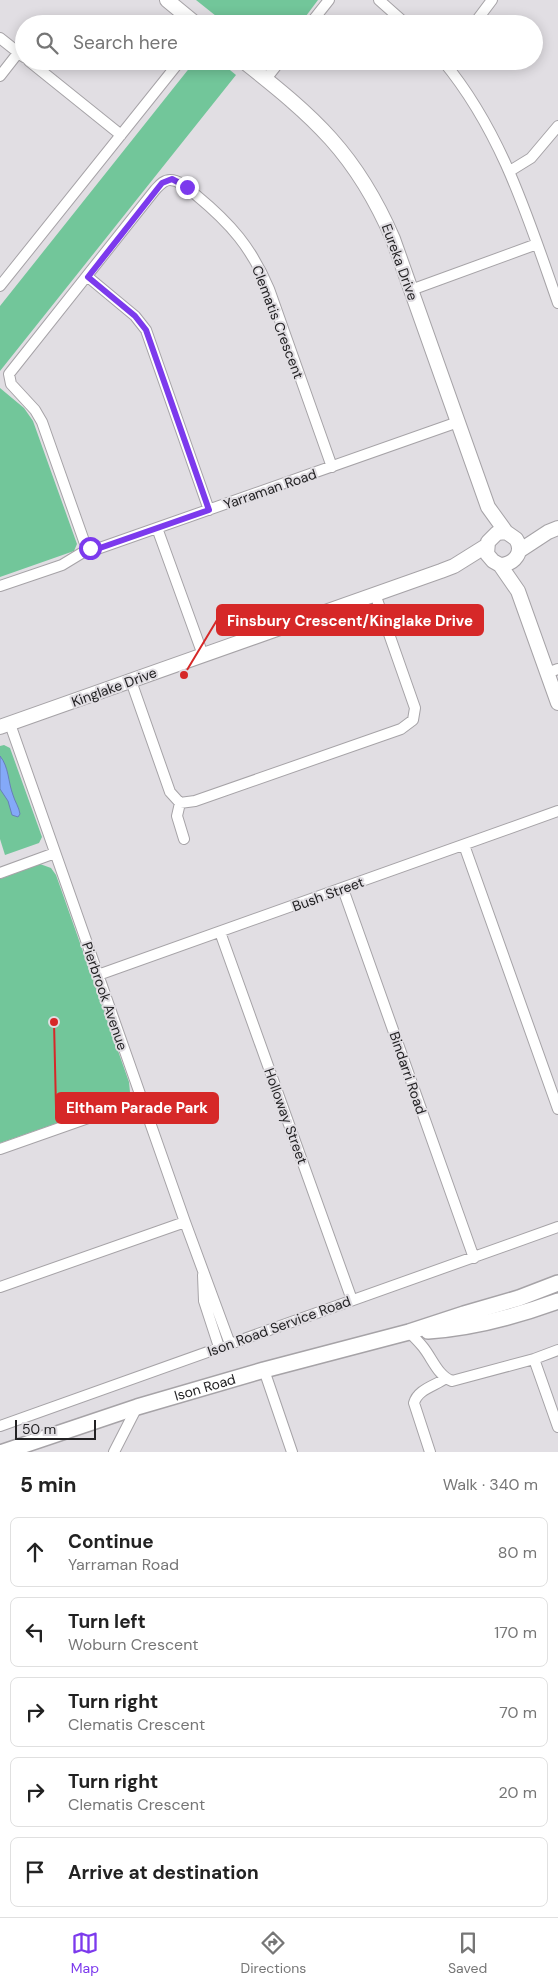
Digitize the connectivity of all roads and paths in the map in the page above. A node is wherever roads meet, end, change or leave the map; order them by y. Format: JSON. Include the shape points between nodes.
{"nodes":[{"id":1,"x":167,"y":0,"type":"edge"},
{"id":2,"x":329,"y":0,"type":"edge"},
{"id":3,"x":379,"y":0,"type":"edge"},
{"id":4,"x":492,"y":0,"type":"edge"},
{"id":5,"x":185,"y":15,"type":"edge"},
{"id":6,"x":317,"y":15,"type":"edge"},
{"id":7,"x":396,"y":15,"type":"edge"},
{"id":8,"x":481,"y":15,"type":"edge"},
{"id":9,"x":0,"y":38,"type":"edge"},
{"id":10,"x":15,"y":50,"type":"edge"},
{"id":11,"x":15,"y":61,"type":"edge"},
{"id":12,"x":39,"y":70,"type":"edge"},
{"id":13,"x":173,"y":70,"type":"edge"},
{"id":14,"x":254,"y":70,"type":"edge"},
{"id":15,"x":273,"y":70,"type":"edge"},
{"id":16,"x":450,"y":70,"type":"edge"},
{"id":17,"x":0,"y":76,"type":"edge"},
{"id":18,"x":266,"y":79,"type":"junction"},
{"id":19,"x":558,"y":126,"type":"edge"},
{"id":20,"x":121,"y":135,"type":"junction"},
{"id":21,"x":510,"y":171,"type":"junction"},
{"id":22,"x":537,"y":244,"type":"junction"},
{"id":23,"x":88,"y":277,"type":"junction"},
{"id":24,"x":0,"y":286,"type":"edge"},
{"id":25,"x":411,"y":290,"type":"junction"},
{"id":26,"x":558,"y":303,"type":"edge"},
{"id":27,"x":458,"y":422,"type":"junction"},
{"id":28,"x":332,"y":467,"type":"junction"},
{"id":29,"x":488,"y":508,"type":"junction"},
{"id":30,"x":209,"y":510,"type":"junction"},
{"id":31,"x":157,"y":528,"type":"junction"},
{"id":32,"x":553,"y":530,"type":"edge"},
{"id":33,"x":509,"y":534,"type":"junction"},
{"id":34,"x":488,"y":542,"type":"junction"},
{"id":35,"x":90,"y":548,"type":"junction"},
{"id":36,"x":517,"y":555,"type":"junction"},
{"id":37,"x":497,"y":563,"type":"junction"},
{"id":38,"x":454,"y":566,"type":"junction"},
{"id":39,"x":0,"y":586,"type":"edge"},
{"id":40,"x":518,"y":591,"type":"junction"},
{"id":41,"x":376,"y":594,"type":"junction"},
{"id":42,"x":203,"y":655,"type":"junction"},
{"id":43,"x":553,"y":671,"type":"edge"},
{"id":44,"x":130,"y":681,"type":"junction"},
{"id":45,"x":558,"y":703,"type":"edge"},
{"id":46,"x":5,"y":726,"type":"edge"},
{"id":47,"x":180,"y":803,"type":"junction"},
{"id":48,"x":558,"y":811,"type":"edge"},
{"id":49,"x":184,"y":839,"type":"dead end"},
{"id":50,"x":464,"y":845,"type":"junction"},
{"id":51,"x":55,"y":853,"type":"junction"},
{"id":52,"x":0,"y":873,"type":"edge"},
{"id":53,"x":343,"y":889,"type":"junction"},
{"id":54,"x":220,"y":932,"type":"junction"},
{"id":55,"x":98,"y":975,"type":"junction"},
{"id":56,"x":142,"y":1099,"type":"junction"},
{"id":57,"x":558,"y":1109,"type":"edge"},
{"id":58,"x":0,"y":1149,"type":"edge"},
{"id":59,"x":185,"y":1222,"type":"junction"},
{"id":60,"x":558,"y":1227,"type":"edge"},
{"id":61,"x":474,"y":1258,"type":"junction"},
{"id":62,"x":202,"y":1267,"type":"junction"},
{"id":63,"x":558,"y":1283,"type":"edge"},
{"id":64,"x":0,"y":1287,"type":"edge"},
{"id":65,"x":352,"y":1300,"type":"junction"},
{"id":66,"x":558,"y":1301,"type":"edge"},
{"id":67,"x":409,"y":1332,"type":"junction"},
{"id":68,"x":230,"y":1344,"type":"junction"},
{"id":69,"x":220,"y":1347,"type":"junction"},
{"id":70,"x":558,"y":1350,"type":"edge"},
{"id":71,"x":534,"y":1359,"type":"junction"},
{"id":72,"x":264,"y":1370,"type":"junction"},
{"id":73,"x":446,"y":1378,"type":"junction"},
{"id":74,"x":137,"y":1407,"type":"junction"},
{"id":75,"x":0,"y":1426,"type":"edge"},
{"id":76,"x":558,"y":1427,"type":"edge"},
{"id":77,"x":3,"y":1452,"type":"edge"},
{"id":78,"x":114,"y":1452,"type":"edge"},
{"id":79,"x":292,"y":1452,"type":"edge"},
{"id":80,"x":430,"y":1452,"type":"edge"}],
"edges":[{"from":1,"to":5,"type":"street"},
{"from":2,"to":6,"type":"street"},
{"from":3,"to":7,"type":"street"},
{"from":4,"to":8,"type":"street"},
{"from":9,"to":10,"type":"street"},
{"from":11,"to":17,"type":"street"},
{"from":12,"to":20,"type":"street"},
{"from":13,"to":20,"type":"street"},
{"from":14,"to":18,"type":"street","name":"Eureka Drive"},
{"from":15,"to":18,"type":"street"},
{"from":16,"to":21,"type":"street","via":[[477,108]]},
{"from":18,"to":25,"type":"street","name":"Eureka Drive","via":[[317,122],[357,171],[384,218]]},
{"from":19,"to":21,"type":"street","via":[[531,158]]},
{"from":20,"to":24,"type":"street"},
{"from":21,"to":22,"type":"street"},
{"from":22,"to":25,"type":"street"},
{"from":22,"to":26,"type":"street"},
{"from":23,"to":28,"type":"street","name":"Clematis Crescent","via":[[162,183],[172,179],[187,187],[243,240],[260,267]]},
{"from":23,"to":30,"type":"street","via":[[135,316],[146,330]]},
{"from":23,"to":35,"type":"street","name":"Clematis Crescent","via":[[11,370],[8,379],[42,422]]},
{"from":25,"to":27,"type":"street","name":"Eureka Drive"},
{"from":27,"to":28,"type":"street","name":"Yarraman Road"},
{"from":27,"to":29,"type":"street","name":"Eureka Drive"},
{"from":28,"to":30,"type":"street","name":"Yarraman Road"},
{"from":29,"to":33,"type":"street","name":"Eureka Drive"},
{"from":29,"to":34,"type":"street","name":"Eureka Drive"},
{"from":30,"to":31,"type":"street","name":"Yarraman Road"},
{"from":31,"to":35,"type":"street","name":"Yarraman Road","via":[[97,549]]},
{"from":31,"to":42,"type":"street"},
{"from":32,"to":33,"type":"street"},
{"from":32,"to":36,"type":"street"},
{"from":33,"to":34,"type":"street","via":[[497,533]]},
{"from":33,"to":36,"type":"street","via":[[518,542]]},
{"from":34,"to":37,"type":"street","via":[[487,554]]},
{"from":34,"to":38,"type":"street","name":"Kinglake Drive"},
{"from":35,"to":39,"type":"street","name":"Yarraman Road","via":[[62,565]]},
{"from":36,"to":37,"type":"street","via":[[511,563]]},
{"from":36,"to":40,"type":"street"},
{"from":37,"to":38,"type":"street","name":"Kinglake Drive"},
{"from":37,"to":40,"type":"street"},
{"from":38,"to":41,"type":"street","name":"Kinglake Drive"},
{"from":40,"to":43,"type":"street"},
{"from":41,"to":42,"type":"street","name":"Kinglake Drive"},
{"from":41,"to":47,"type":"street","via":[[414,703],[415,717],[410,723],[195,801]]},
{"from":42,"to":44,"type":"street","name":"Kinglake Drive"},
{"from":43,"to":45,"type":"street"},
{"from":44,"to":46,"type":"street","name":"Kinglake Drive"},
{"from":44,"to":47,"type":"street","via":[[170,792]]},
{"from":46,"to":51,"type":"street","name":"Pierbrook Avenue"},
{"from":47,"to":49,"type":"street","via":[[177,816]]},
{"from":48,"to":50,"type":"street","name":"Bush Street"},
{"from":50,"to":53,"type":"street","name":"Bush Street"},
{"from":50,"to":57,"type":"street"},
{"from":51,"to":52,"type":"street"},
{"from":51,"to":55,"type":"street","name":"Pierbrook Avenue"},
{"from":53,"to":54,"type":"street","name":"Bush Street"},
{"from":53,"to":61,"type":"street","name":"Bindarri Road"},
{"from":54,"to":55,"type":"street","name":"Bush Street"},
{"from":54,"to":65,"type":"street","name":"Holloway Street"},
{"from":55,"to":56,"type":"street","name":"Pierbrook Avenue"},
{"from":56,"to":58,"type":"street"},
{"from":56,"to":59,"type":"street","name":"Pierbrook Avenue"},
{"from":59,"to":62,"type":"street","name":"Pierbrook Avenue"},
{"from":59,"to":64,"type":"street"},
{"from":60,"to":61,"type":"street","name":"Ison Road Service Road"},
{"from":61,"to":65,"type":"street","name":"Ison Road Service Road"},
{"from":62,"to":68,"type":"street","name":"Pierbrook Avenue"},
{"from":62,"to":69,"type":"street","name":"Pierbrook Avenue","via":[[204,1301]]},
{"from":63,"to":67,"type":"main road","name":"Ison Road"},
{"from":65,"to":68,"type":"street","name":"Ison Road Service Road"},
{"from":66,"to":67,"type":"main road","name":"Ison Road","via":[[451,1330]]},
{"from":67,"to":72,"type":"main road","name":"Ison Road"},
{"from":67,"to":73,"type":"street"},
{"from":68,"to":69,"type":"street","name":"Ison Road Service Road"},
{"from":69,"to":75,"type":"street","name":"Ison Road Service Road"},
{"from":70,"to":71,"type":"street"},
{"from":71,"to":73,"type":"street","via":[[458,1380]]},
{"from":71,"to":76,"type":"street"},
{"from":72,"to":74,"type":"main road","name":"Ison Road"},
{"from":72,"to":79,"type":"street"},
{"from":73,"to":80,"type":"street","via":[[420,1392],[414,1402]]},
{"from":74,"to":77,"type":"main road","name":"Ison Road"},
{"from":74,"to":78,"type":"street"}]}
